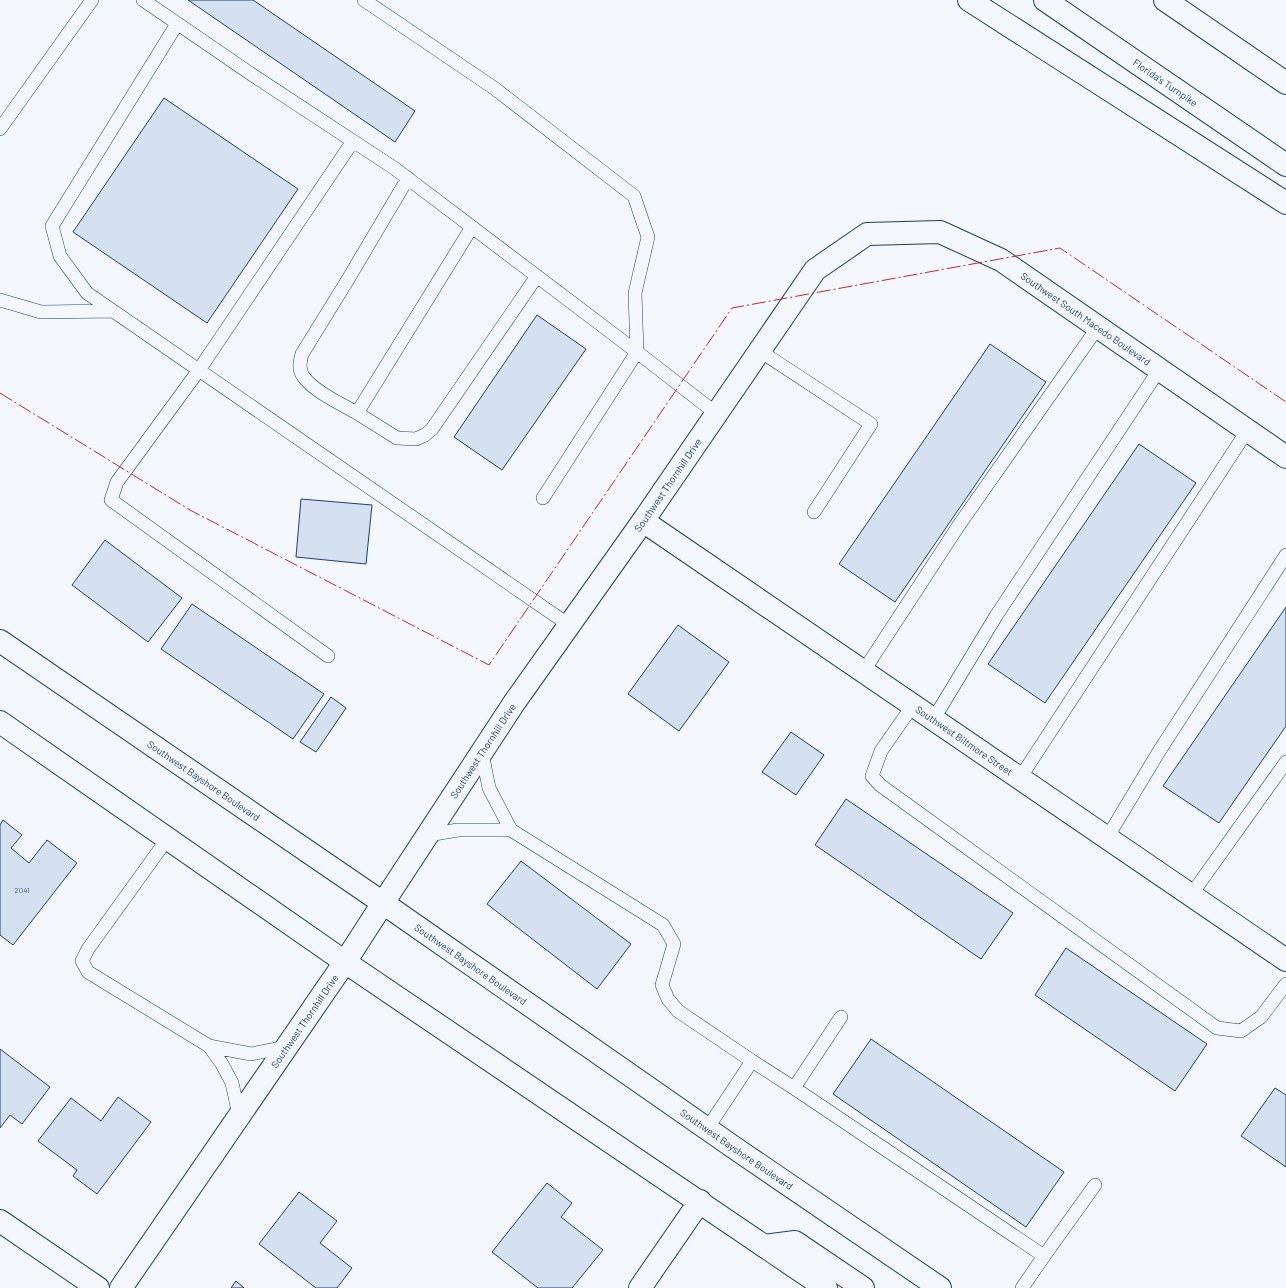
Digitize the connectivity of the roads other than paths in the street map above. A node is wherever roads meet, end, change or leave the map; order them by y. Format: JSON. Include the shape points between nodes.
{"nodes":[{"id":1,"x":92,"y":0,"type":"edge"},
{"id":2,"x":143,"y":0,"type":"edge"},
{"id":3,"x":364,"y":0,"type":"edge"},
{"id":4,"x":968,"y":0,"type":"edge"},
{"id":5,"x":1045,"y":0,"type":"edge"},
{"id":6,"x":1165,"y":0,"type":"edge"},
{"id":7,"x":177,"y":24,"type":"junction"},
{"id":8,"x":1286,"y":83,"type":"edge"},
{"id":9,"x":0,"y":129,"type":"edge"},
{"id":10,"x":353,"y":141,"type":"junction"},
{"id":11,"x":1286,"y":165,"type":"edge"},
{"id":12,"x":408,"y":178,"type":"junction"},
{"id":13,"x":1286,"y":203,"type":"edge"},
{"id":14,"x":472,"y":227,"type":"junction"},
{"id":15,"x":867,"y":234,"type":"joint"},
{"id":16,"x":537,"y":276,"type":"junction"},
{"id":17,"x":0,"y":300,"type":"edge"},
{"id":18,"x":113,"y":311,"type":"junction"},
{"id":19,"x":1098,"y":327,"type":"junction"},
{"id":20,"x":760,"y":351,"type":"junction"},
{"id":21,"x":637,"y":352,"type":"junction"},
{"id":22,"x":199,"y":370,"type":"junction"},
{"id":23,"x":1159,"y":370,"type":"junction"},
{"id":24,"x":357,"y":414,"type":"junction"},
{"id":25,"x":717,"y":414,"type":"junction"},
{"id":26,"x":1247,"y":431,"type":"junction"},
{"id":27,"x":1286,"y":457,"type":"edge"},
{"id":28,"x":543,"y":498,"type":"dead end"},
{"id":29,"x":814,"y":512,"type":"dead end"},
{"id":30,"x":643,"y":521,"type":"junction"},
{"id":31,"x":1286,"y":555,"type":"edge"},
{"id":32,"x":569,"y":625,"type":"junction"},
{"id":33,"x":0,"y":641,"type":"edge"},
{"id":34,"x":328,"y":656,"type":"dead end"},
{"id":35,"x":863,"y":672,"type":"junction"},
{"id":36,"x":912,"y":705,"type":"junction"},
{"id":37,"x":933,"y":720,"type":"junction"},
{"id":38,"x":0,"y":722,"type":"edge"},
{"id":39,"x":482,"y":753,"type":"junction"},
{"id":40,"x":1286,"y":762,"type":"edge"},
{"id":41,"x":1020,"y":778,"type":"junction"},
{"id":42,"x":511,"y":830,"type":"junction"},
{"id":43,"x":428,"y":835,"type":"junction"},
{"id":44,"x":168,"y":838,"type":"junction"},
{"id":45,"x":1107,"y":838,"type":"junction"},
{"id":46,"x":1191,"y":895,"type":"junction"},
{"id":47,"x":383,"y":903,"type":"junction"},
{"id":48,"x":1286,"y":960,"type":"edge"},
{"id":49,"x":345,"y":962,"type":"junction"},
{"id":50,"x":1286,"y":984,"type":"edge"},
{"id":51,"x":842,"y":1017,"type":"dead end"},
{"id":52,"x":209,"y":1046,"type":"junction"},
{"id":53,"x":286,"y":1047,"type":"junction"},
{"id":54,"x":752,"y":1061,"type":"junction"},
{"id":55,"x":794,"y":1088,"type":"junction"},
{"id":56,"x":239,"y":1116,"type":"junction"},
{"id":57,"x":707,"y":1129,"type":"junction"},
{"id":58,"x":1095,"y":1185,"type":"dead end"},
{"id":59,"x":700,"y":1201,"type":"junction"},
{"id":60,"x":0,"y":1221,"type":"edge"},
{"id":61,"x":764,"y":1246,"type":"junction"},
{"id":62,"x":1044,"y":1256,"type":"junction"},
{"id":63,"x":98,"y":1288,"type":"edge"},
{"id":64,"x":121,"y":1288,"type":"edge"},
{"id":65,"x":640,"y":1288,"type":"edge"},
{"id":66,"x":826,"y":1288,"type":"edge"},
{"id":67,"x":863,"y":1288,"type":"edge"},
{"id":68,"x":940,"y":1288,"type":"edge"},
{"id":69,"x":1022,"y":1288,"type":"edge"}],
"edges":[{"from":1,"to":9,"type":"lane"},
{"from":2,"to":7,"type":"lane"},
{"from":3,"to":21,"type":"lane","via":[[494,88],[634,196],[648,237],[635,293]]},
{"from":4,"to":13,"type":"main road"},
{"from":5,"to":11,"type":"main road","name":"Florida's Turnpike"},
{"from":6,"to":8,"type":"main road"},
{"from":7,"to":10,"type":"lane"},
{"from":7,"to":18,"type":"lane","via":[[52,226],[60,256],[88,293]]},
{"from":10,"to":12,"type":"lane"},
{"from":10,"to":22,"type":"lane"},
{"from":12,"to":14,"type":"lane"},
{"from":12,"to":24,"type":"lane","via":[[302,354],[299,364],[302,375],[315,388]]},
{"from":14,"to":16,"type":"lane"},
{"from":14,"to":24,"type":"lane"},
{"from":15,"to":19,"type":"main road","name":"Southwest South Macedo Boulevard","via":[[940,232],[1001,260]]},
{"from":15,"to":20,"type":"main road","name":"Southwest Thornhill Drive","via":[[815,270]]},
{"from":16,"to":21,"type":"lane"},
{"from":16,"to":24,"type":"lane","via":[[425,436],[416,439],[397,438]]},
{"from":17,"to":18,"type":"lane","via":[[41,312]]},
{"from":18,"to":22,"type":"lane"},
{"from":19,"to":23,"type":"main road","name":"Southwest South Macedo Boulevard"},
{"from":19,"to":35,"type":"lane","via":[[959,525]]},
{"from":20,"to":25,"type":"main road","name":"Southwest Thornhill Drive"},
{"from":20,"to":29,"type":"lane","via":[[871,424]]},
{"from":21,"to":25,"type":"lane"},
{"from":21,"to":28,"type":"lane"},
{"from":22,"to":32,"type":"lane"},
{"from":22,"to":34,"type":"lane","via":[[117,482],[111,500]]},
{"from":23,"to":26,"type":"main road","name":"Southwest South Macedo Boulevard"},
{"from":23,"to":37,"type":"lane","via":[[996,616]]},
{"from":25,"to":30,"type":"main road","name":"Southwest Thornhill Drive"},
{"from":26,"to":27,"type":"main road","name":"Southwest South Macedo Boulevard"},
{"from":26,"to":41,"type":"lane"},
{"from":30,"to":32,"type":"main road","name":"Southwest Thornhill Drive"},
{"from":30,"to":35,"type":"main road","name":"Southwest Biltmore Street"},
{"from":31,"to":45,"type":"lane","via":[[1158,753]]},
{"from":32,"to":39,"type":"main road","name":"Southwest Thornhill Drive"},
{"from":33,"to":47,"type":"main road","name":"Southwest Bayshore Boulevard"},
{"from":35,"to":36,"type":"main road","name":"Southwest Biltmore Street"},
{"from":36,"to":37,"type":"main road","name":"Southwest Biltmore Street"},
{"from":36,"to":50,"type":"lane","via":[[881,751],[872,776],[880,785],[1218,1028],[1240,1031],[1261,1017]]},
{"from":37,"to":41,"type":"main road","name":"Southwest Biltmore Street"},
{"from":38,"to":44,"type":"main road"},
{"from":39,"to":42,"type":"lane","via":[[489,788]]},
{"from":39,"to":43,"type":"main road","name":"Southwest Thornhill Drive"},
{"from":40,"to":46,"type":"lane"},
{"from":41,"to":45,"type":"main road","name":"Southwest Biltmore Street"},
{"from":42,"to":43,"type":"lane","via":[[458,830]]},
{"from":42,"to":54,"type":"lane","via":[[663,925],[674,944],[662,985],[668,999],[678,1011]]},
{"from":43,"to":47,"type":"main road","name":"Southwest Thornhill Drive"},
{"from":44,"to":49,"type":"main road"},
{"from":44,"to":52,"type":"lane","via":[[88,949],[82,962],[88,972]]},
{"from":45,"to":46,"type":"main road","name":"Southwest Biltmore Street"},
{"from":46,"to":48,"type":"main road","name":"Southwest Biltmore Street"},
{"from":47,"to":49,"type":"main road","name":"Southwest Thornhill Drive"},
{"from":47,"to":57,"type":"main road","name":"Southwest Bayshore Boulevard"},
{"from":49,"to":53,"type":"main road","name":"Southwest Thornhill Drive"},
{"from":49,"to":59,"type":"main road"},
{"from":51,"to":55,"type":"lane"},
{"from":52,"to":53,"type":"lane","via":[[251,1054]]},
{"from":52,"to":56,"type":"lane","via":[[232,1083]]},
{"from":53,"to":56,"type":"main road","name":"Southwest Thornhill Drive"},
{"from":54,"to":55,"type":"lane"},
{"from":54,"to":57,"type":"lane"},
{"from":55,"to":62,"type":"lane"},
{"from":56,"to":64,"type":"main road","name":"Southwest Thornhill Drive"},
{"from":57,"to":68,"type":"main road","name":"Southwest Bayshore Boulevard"},
{"from":58,"to":62,"type":"lane"},
{"from":59,"to":61,"type":"main road"},
{"from":59,"to":65,"type":"main road"},
{"from":60,"to":63,"type":"main road"},
{"from":61,"to":66,"type":"main road"},
{"from":61,"to":67,"type":"main road","via":[[795,1242]]},
{"from":62,"to":69,"type":"lane"}]}
